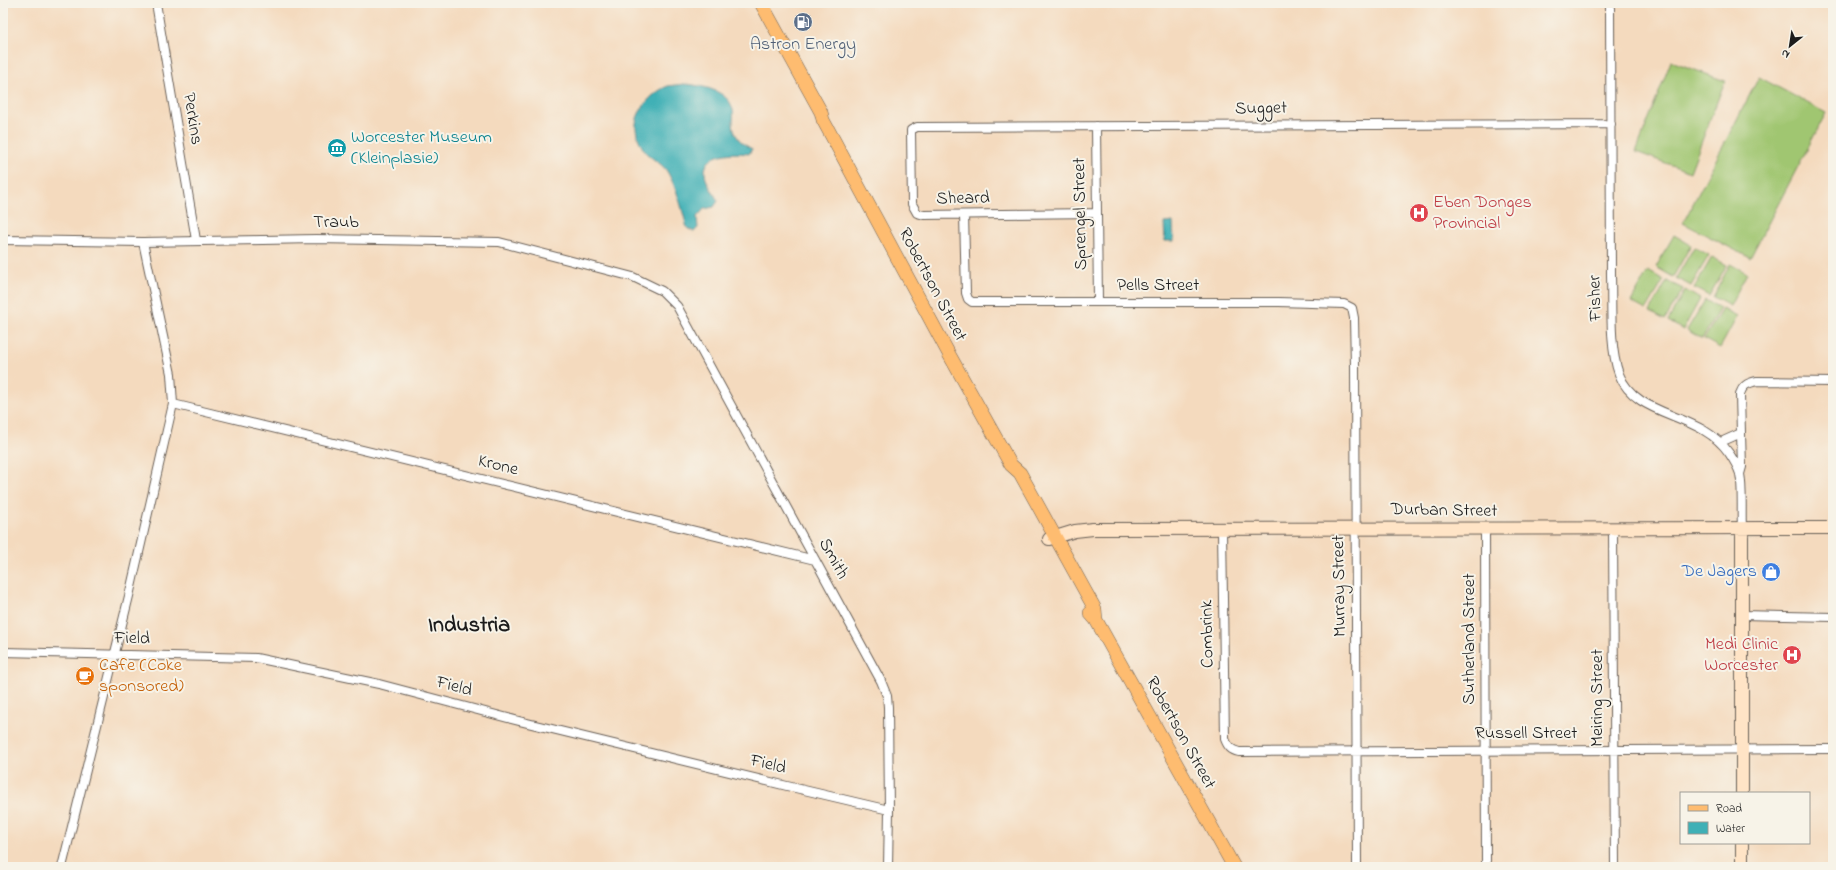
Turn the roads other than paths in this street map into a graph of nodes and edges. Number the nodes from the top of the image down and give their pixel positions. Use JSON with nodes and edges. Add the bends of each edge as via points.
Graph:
{"nodes":[{"id":1,"x":156,"y":3,"type":"edge"},
{"id":2,"x":753,"y":3,"type":"edge"},
{"id":3,"x":761,"y":3,"type":"edge"},
{"id":4,"x":1610,"y":3,"type":"edge"},
{"id":5,"x":823,"y":120,"type":"junction"},
{"id":6,"x":1611,"y":124,"type":"junction"},
{"id":7,"x":1096,"y":126,"type":"junction"},
{"id":8,"x":912,"y":128,"type":"joint"},
{"id":9,"x":1097,"y":213,"type":"junction"},
{"id":10,"x":964,"y":215,"type":"junction"},
{"id":11,"x":3,"y":240,"type":"edge"},
{"id":12,"x":196,"y":240,"type":"junction"},
{"id":13,"x":143,"y":242,"type":"junction"},
{"id":14,"x":662,"y":291,"type":"joint"},
{"id":15,"x":1098,"y":301,"type":"junction"},
{"id":16,"x":1348,"y":306,"type":"joint"},
{"id":17,"x":1833,"y":382,"type":"edge"},
{"id":18,"x":173,"y":404,"type":"junction"},
{"id":19,"x":1741,"y":433,"type":"junction"},
{"id":20,"x":1721,"y":442,"type":"junction"},
{"id":21,"x":1740,"y":475,"type":"junction"},
{"id":22,"x":1355,"y":528,"type":"junction"},
{"id":23,"x":1833,"y":528,"type":"edge"},
{"id":24,"x":1222,"y":529,"type":"junction"},
{"id":25,"x":1613,"y":529,"type":"junction"},
{"id":26,"x":1742,"y":529,"type":"junction"},
{"id":27,"x":1485,"y":530,"type":"junction"},
{"id":28,"x":1052,"y":538,"type":"junction"},
{"id":29,"x":815,"y":560,"type":"junction"},
{"id":30,"x":1740,"y":615,"type":"junction"},
{"id":31,"x":1833,"y":617,"type":"edge"},
{"id":32,"x":3,"y":652,"type":"edge"},
{"id":33,"x":114,"y":654,"type":"junction"},
{"id":34,"x":1225,"y":739,"type":"joint"},
{"id":35,"x":1487,"y":749,"type":"junction"},
{"id":36,"x":1742,"y":749,"type":"junction"},
{"id":37,"x":1833,"y":749,"type":"edge"},
{"id":38,"x":1615,"y":750,"type":"junction"},
{"id":39,"x":1358,"y":751,"type":"junction"},
{"id":40,"x":1742,"y":792,"type":"edge"},
{"id":41,"x":890,"y":810,"type":"junction"},
{"id":42,"x":1742,"y":844,"type":"edge"},
{"id":43,"x":1233,"y":866,"type":"edge"},
{"id":44,"x":62,"y":867,"type":"edge"},
{"id":45,"x":888,"y":867,"type":"edge"},
{"id":46,"x":1357,"y":867,"type":"edge"},
{"id":47,"x":1486,"y":867,"type":"edge"},
{"id":48,"x":1615,"y":867,"type":"edge"},
{"id":49,"x":1742,"y":867,"type":"edge"}],
"edges":[{"from":1,"to":12,"type":"street","name":"Perkins"},
{"from":2,"to":5,"type":"main road","name":"Robertson Street","via":[[815,114]]},
{"from":3,"to":5,"type":"main road","name":"Robertson Street"},
{"from":4,"to":6,"type":"street","name":"Fisher"},
{"from":5,"to":28,"type":"main road","name":"Robertson Street","via":[[946,349],[1011,465],[1020,473]]},
{"from":6,"to":7,"type":"street","name":"Sugget"},
{"from":6,"to":20,"type":"street","name":"Fisher","via":[[1612,314],[1614,350],[1619,375],[1636,398],[1699,427]]},
{"from":7,"to":8,"type":"street","name":"Sugget"},
{"from":7,"to":9,"type":"street","name":"Sprengel Street"},
{"from":8,"to":10,"type":"street","name":"Sheard","via":[[914,210],[924,215]]},
{"from":9,"to":10,"type":"street","name":"Sheard"},
{"from":9,"to":15,"type":"street","name":"Sprengel Street"},
{"from":10,"to":15,"type":"street","name":"Pells Street","via":[[968,299],[974,302]]},
{"from":11,"to":13,"type":"street","name":"Traub"},
{"from":12,"to":13,"type":"street","name":"Traub"},
{"from":12,"to":14,"type":"street","name":"Traub","via":[[499,242],[633,277]]},
{"from":13,"to":18,"type":"street","via":[[171,374]]},
{"from":14,"to":29,"type":"street","name":"Smith","via":[[677,306]]},
{"from":15,"to":16,"type":"street","name":"Pells Street","via":[[1279,302]]},
{"from":16,"to":22,"type":"street","name":"Murray Street","via":[[1354,318]]},
{"from":17,"to":19,"type":"street","via":[[1747,383],[1740,395]]},
{"from":18,"to":29,"type":"street","name":"Krone"},
{"from":18,"to":33,"type":"street"},
{"from":19,"to":20,"type":"street"},
{"from":19,"to":21,"type":"street"},
{"from":20,"to":21,"type":"street","name":"Fisher"},
{"from":21,"to":26,"type":"street","name":"Fisher"},
{"from":22,"to":24,"type":"street","name":"Durban Street"},
{"from":22,"to":27,"type":"street","name":"Durban Street"},
{"from":22,"to":39,"type":"street","name":"Murray Street"},
{"from":23,"to":26,"type":"street","name":"Durban Street"},
{"from":24,"to":28,"type":"street","name":"Durban Street","via":[[1093,529]]},
{"from":24,"to":34,"type":"street","name":"Combrink"},
{"from":25,"to":26,"type":"street","name":"Durban Street"},
{"from":25,"to":27,"type":"street","name":"Durban Street"},
{"from":25,"to":38,"type":"street","name":"Meiring Street"},
{"from":26,"to":30,"type":"street"},
{"from":27,"to":35,"type":"street","name":"Sutherland Street"},
{"from":28,"to":43,"type":"main road","name":"Robertson Street","via":[[1095,609],[1096,620]]},
{"from":29,"to":41,"type":"street","name":"Smith","via":[[887,696]]},
{"from":30,"to":31,"type":"street"},
{"from":30,"to":36,"type":"street"},
{"from":32,"to":33,"type":"street","name":"Field"},
{"from":33,"to":41,"type":"street","name":"Field","via":[[238,657],[278,662],[379,684],[519,721]]},
{"from":33,"to":44,"type":"street"},
{"from":34,"to":39,"type":"street","name":"Russell Street","via":[[1230,749],[1240,752]]},
{"from":35,"to":38,"type":"street","name":"Russell Street"},
{"from":35,"to":39,"type":"street","name":"Russell Street"},
{"from":35,"to":47,"type":"street","name":"Sutherland Street"},
{"from":36,"to":37,"type":"street","name":"Russell Street"},
{"from":36,"to":38,"type":"street","name":"Russell Street"},
{"from":36,"to":40,"type":"street"},
{"from":38,"to":48,"type":"street","name":"Meiring Street"},
{"from":39,"to":46,"type":"street","name":"Murray Street"},
{"from":41,"to":45,"type":"street","name":"Smith"},
{"from":42,"to":49,"type":"street"}]}
